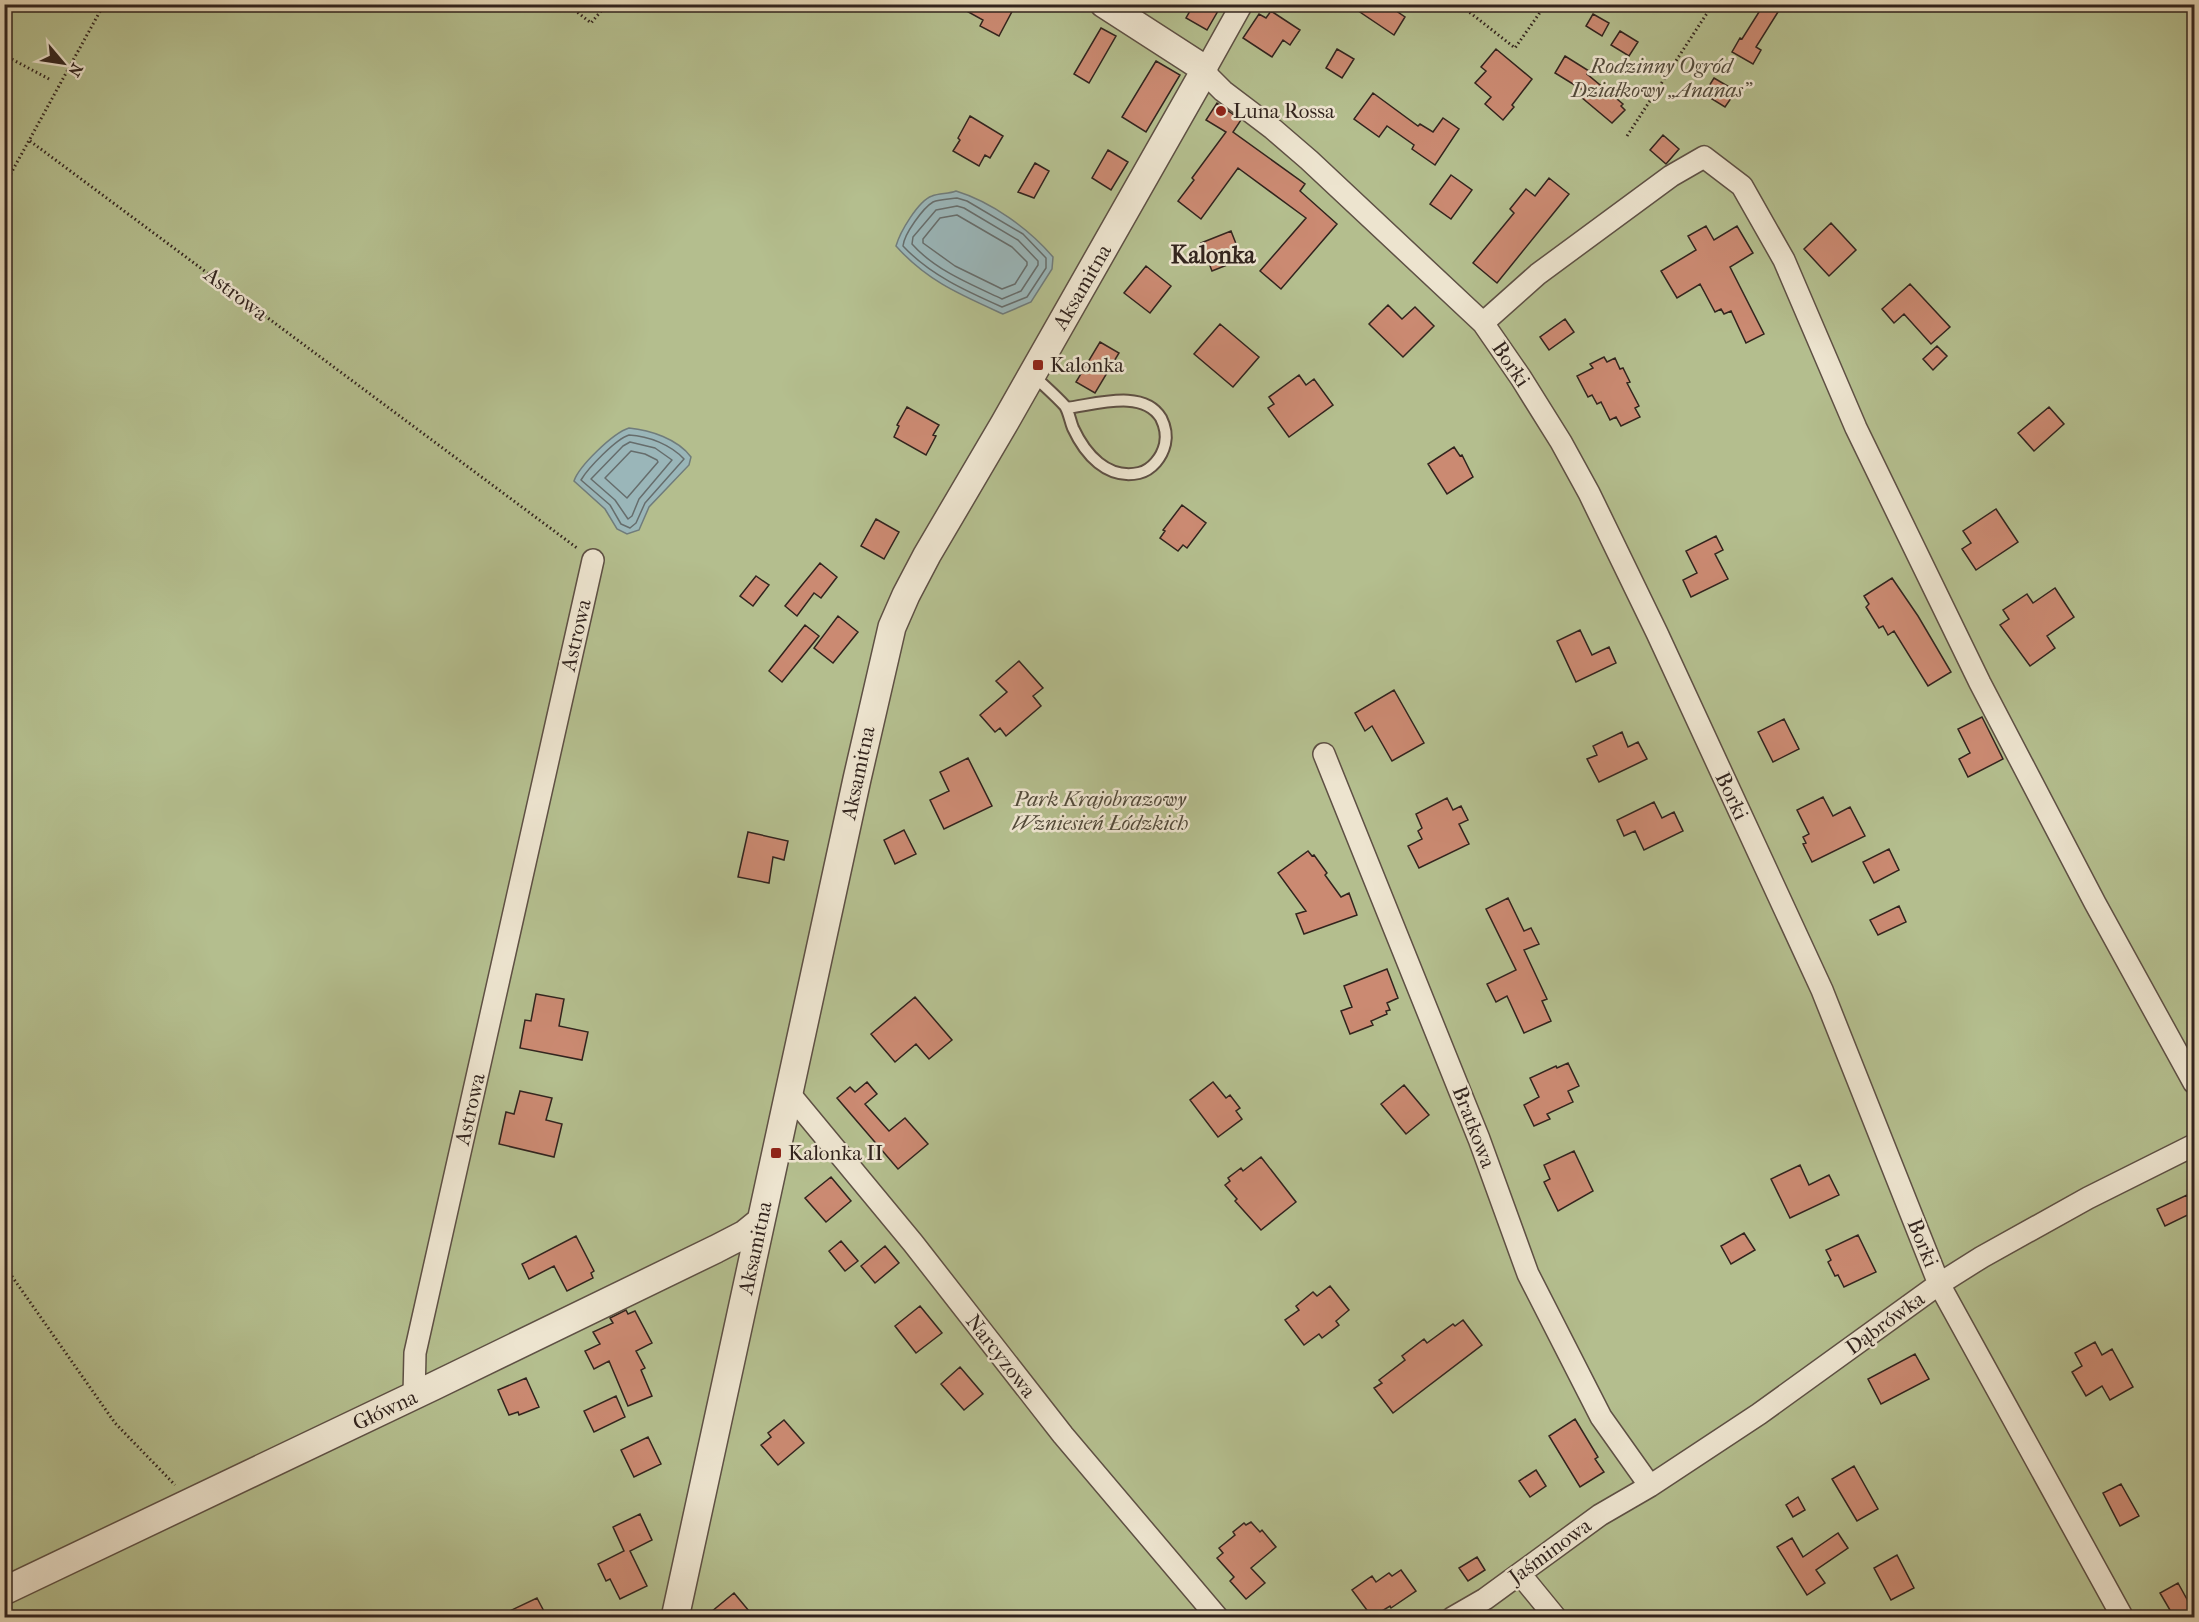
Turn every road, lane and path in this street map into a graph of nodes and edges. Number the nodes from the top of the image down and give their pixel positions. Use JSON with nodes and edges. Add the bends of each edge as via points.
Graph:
{"nodes":[{"id":1,"x":104,"y":4,"type":"edge"},
{"id":2,"x":567,"y":4,"type":"edge"},
{"id":3,"x":607,"y":4,"type":"edge"},
{"id":4,"x":1104,"y":4,"type":"edge"},
{"id":5,"x":1242,"y":4,"type":"edge"},
{"id":6,"x":1459,"y":4,"type":"edge"},
{"id":7,"x":1546,"y":4,"type":"edge"},
{"id":8,"x":1713,"y":4,"type":"edge"},
{"id":9,"x":4,"y":55,"type":"edge"},
{"id":10,"x":1204,"y":72,"type":"junction"},
{"id":11,"x":49,"y":79,"type":"dead end"},
{"id":12,"x":1627,"y":135,"type":"dead end"},
{"id":13,"x":30,"y":141,"type":"junction"},
{"id":14,"x":4,"y":186,"type":"edge"},
{"id":15,"x":1483,"y":323,"type":"junction"},
{"id":16,"x":1032,"y":374,"type":"junction"},
{"id":17,"x":1066,"y":408,"type":"junction"},
{"id":18,"x":593,"y":560,"type":"joint"},
{"id":19,"x":1324,"y":754,"type":"dead end"},
{"id":20,"x":2194,"y":1083,"type":"edge"},
{"id":21,"x":788,"y":1092,"type":"junction"},
{"id":22,"x":2194,"y":1144,"type":"edge"},
{"id":23,"x":761,"y":1221,"type":"junction"},
{"id":24,"x":4,"y":1272,"type":"edge"},
{"id":25,"x":1940,"y":1284,"type":"junction"},
{"id":26,"x":414,"y":1396,"type":"junction"},
{"id":27,"x":1650,"y":1486,"type":"junction"},
{"id":28,"x":193,"y":1500,"type":"junction"},
{"id":29,"x":1520,"y":1574,"type":"junction"},
{"id":30,"x":4,"y":1591,"type":"edge"},
{"id":31,"x":675,"y":1617,"type":"edge"},
{"id":32,"x":1218,"y":1617,"type":"edge"},
{"id":33,"x":1452,"y":1617,"type":"edge"},
{"id":34,"x":1556,"y":1617,"type":"edge"},
{"id":35,"x":2123,"y":1617,"type":"edge"}],
"edges":[{"from":1,"to":13,"type":"path"},
{"from":2,"to":3,"type":"path","via":[[591,23]]},
{"from":4,"to":10,"type":"street"},
{"from":5,"to":10,"type":"street","name":"Aksamitna"},
{"from":6,"to":7,"type":"path","via":[[1515,48]]},
{"from":8,"to":12,"type":"path"},
{"from":9,"to":11,"type":"path"},
{"from":10,"to":15,"type":"street","name":"Borki","via":[[1309,160]]},
{"from":10,"to":16,"type":"street","name":"Aksamitna"},
{"from":13,"to":14,"type":"path"},
{"from":13,"to":18,"type":"path","name":"Astrowa"},
{"from":15,"to":20,"type":"street","via":[[1538,274],[1671,176],[1704,157],[1742,186],[1784,260],[1856,428],[1980,683]]},
{"from":15,"to":25,"type":"street","name":"Borki","via":[[1561,442],[1657,633],[1822,990]]},
{"from":16,"to":17,"type":"lane"},
{"from":16,"to":21,"type":"street","name":"Aksamitna","via":[[916,575],[892,627]]},
{"from":17,"to":17,"type":"lane","via":[[1090,456],[1115,472],[1142,473],[1163,452],[1165,425],[1151,407],[1140,402],[1126,400]]},
{"from":18,"to":26,"type":"street","name":"Astrowa","via":[[415,1353]]},
{"from":19,"to":27,"type":"street","name":"Bratkowa","via":[[1479,1139],[1528,1274],[1601,1417]]},
{"from":21,"to":23,"type":"street","name":"Aksamitna"},
{"from":21,"to":32,"type":"street","name":"Narcyzowa","via":[[913,1243],[1063,1435]]},
{"from":22,"to":25,"type":"street","name":"Dąbrówka","via":[[2088,1198]]},
{"from":23,"to":26,"type":"street","name":"Główna","via":[[744,1234]]},
{"from":23,"to":31,"type":"street","name":"Aksamitna"},
{"from":24,"to":28,"type":"path","via":[[11,1275],[115,1423],[169,1481]]},
{"from":25,"to":27,"type":"street","name":"Dąbrówka","via":[[1759,1414]]},
{"from":25,"to":35,"type":"street","name":"Borki"},
{"from":26,"to":28,"type":"street","name":"Główna"},
{"from":27,"to":29,"type":"street","name":"Jaśminowa","via":[[1600,1515]]},
{"from":28,"to":30,"type":"street","name":"Główna"},
{"from":29,"to":33,"type":"street","name":"Jaśminowa"},
{"from":29,"to":34,"type":"street"}]}
